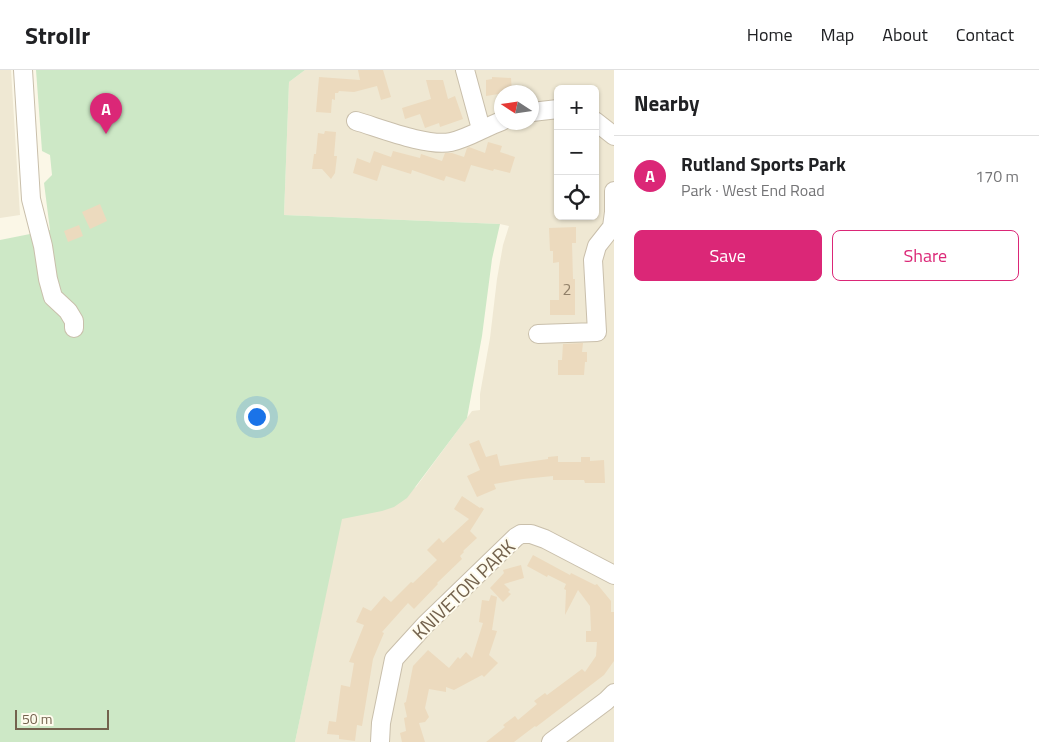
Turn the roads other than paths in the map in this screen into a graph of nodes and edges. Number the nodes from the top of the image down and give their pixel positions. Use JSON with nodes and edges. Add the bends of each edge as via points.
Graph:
{"nodes":[{"id":1,"x":23,"y":70,"type":"edge"},
{"id":2,"x":464,"y":70,"type":"edge"},
{"id":3,"x":554,"y":109,"type":"edge"},
{"id":4,"x":539,"y":111,"type":"edge"},
{"id":5,"x":356,"y":121,"type":"dead end"},
{"id":6,"x":494,"y":124,"type":"edge"},
{"id":7,"x":599,"y":124,"type":"edge"},
{"id":8,"x":482,"y":129,"type":"junction"},
{"id":9,"x":614,"y":136,"type":"edge"},
{"id":10,"x":614,"y":191,"type":"edge"},
{"id":11,"x":614,"y":212,"type":"edge"},
{"id":12,"x":74,"y":328,"type":"dead end"},
{"id":13,"x":538,"y":334,"type":"dead end"},
{"id":14,"x":614,"y":575,"type":"edge"},
{"id":15,"x":614,"y":693,"type":"edge"},
{"id":16,"x":380,"y":742,"type":"edge"},
{"id":17,"x":550,"y":742,"type":"edge"}],
"edges":[{"from":1,"to":12,"type":"street","via":[[37,167],[32,199],[53,297],[68,311]]},
{"from":2,"to":8,"type":"street"},
{"from":3,"to":4,"type":"street"},
{"from":5,"to":8,"type":"street","via":[[373,133],[441,143],[458,140]]},
{"from":6,"to":8,"type":"street"},
{"from":7,"to":9,"type":"street"},
{"from":10,"to":11,"type":"street"},
{"from":11,"to":13,"type":"street","via":[[612,227],[597,246],[593,260],[597,332]]},
{"from":14,"to":16,"type":"street","name":"KNIVETON PARK","via":[[546,539],[531,534],[516,536],[424,625],[394,659]]},
{"from":15,"to":17,"type":"street"}]}
